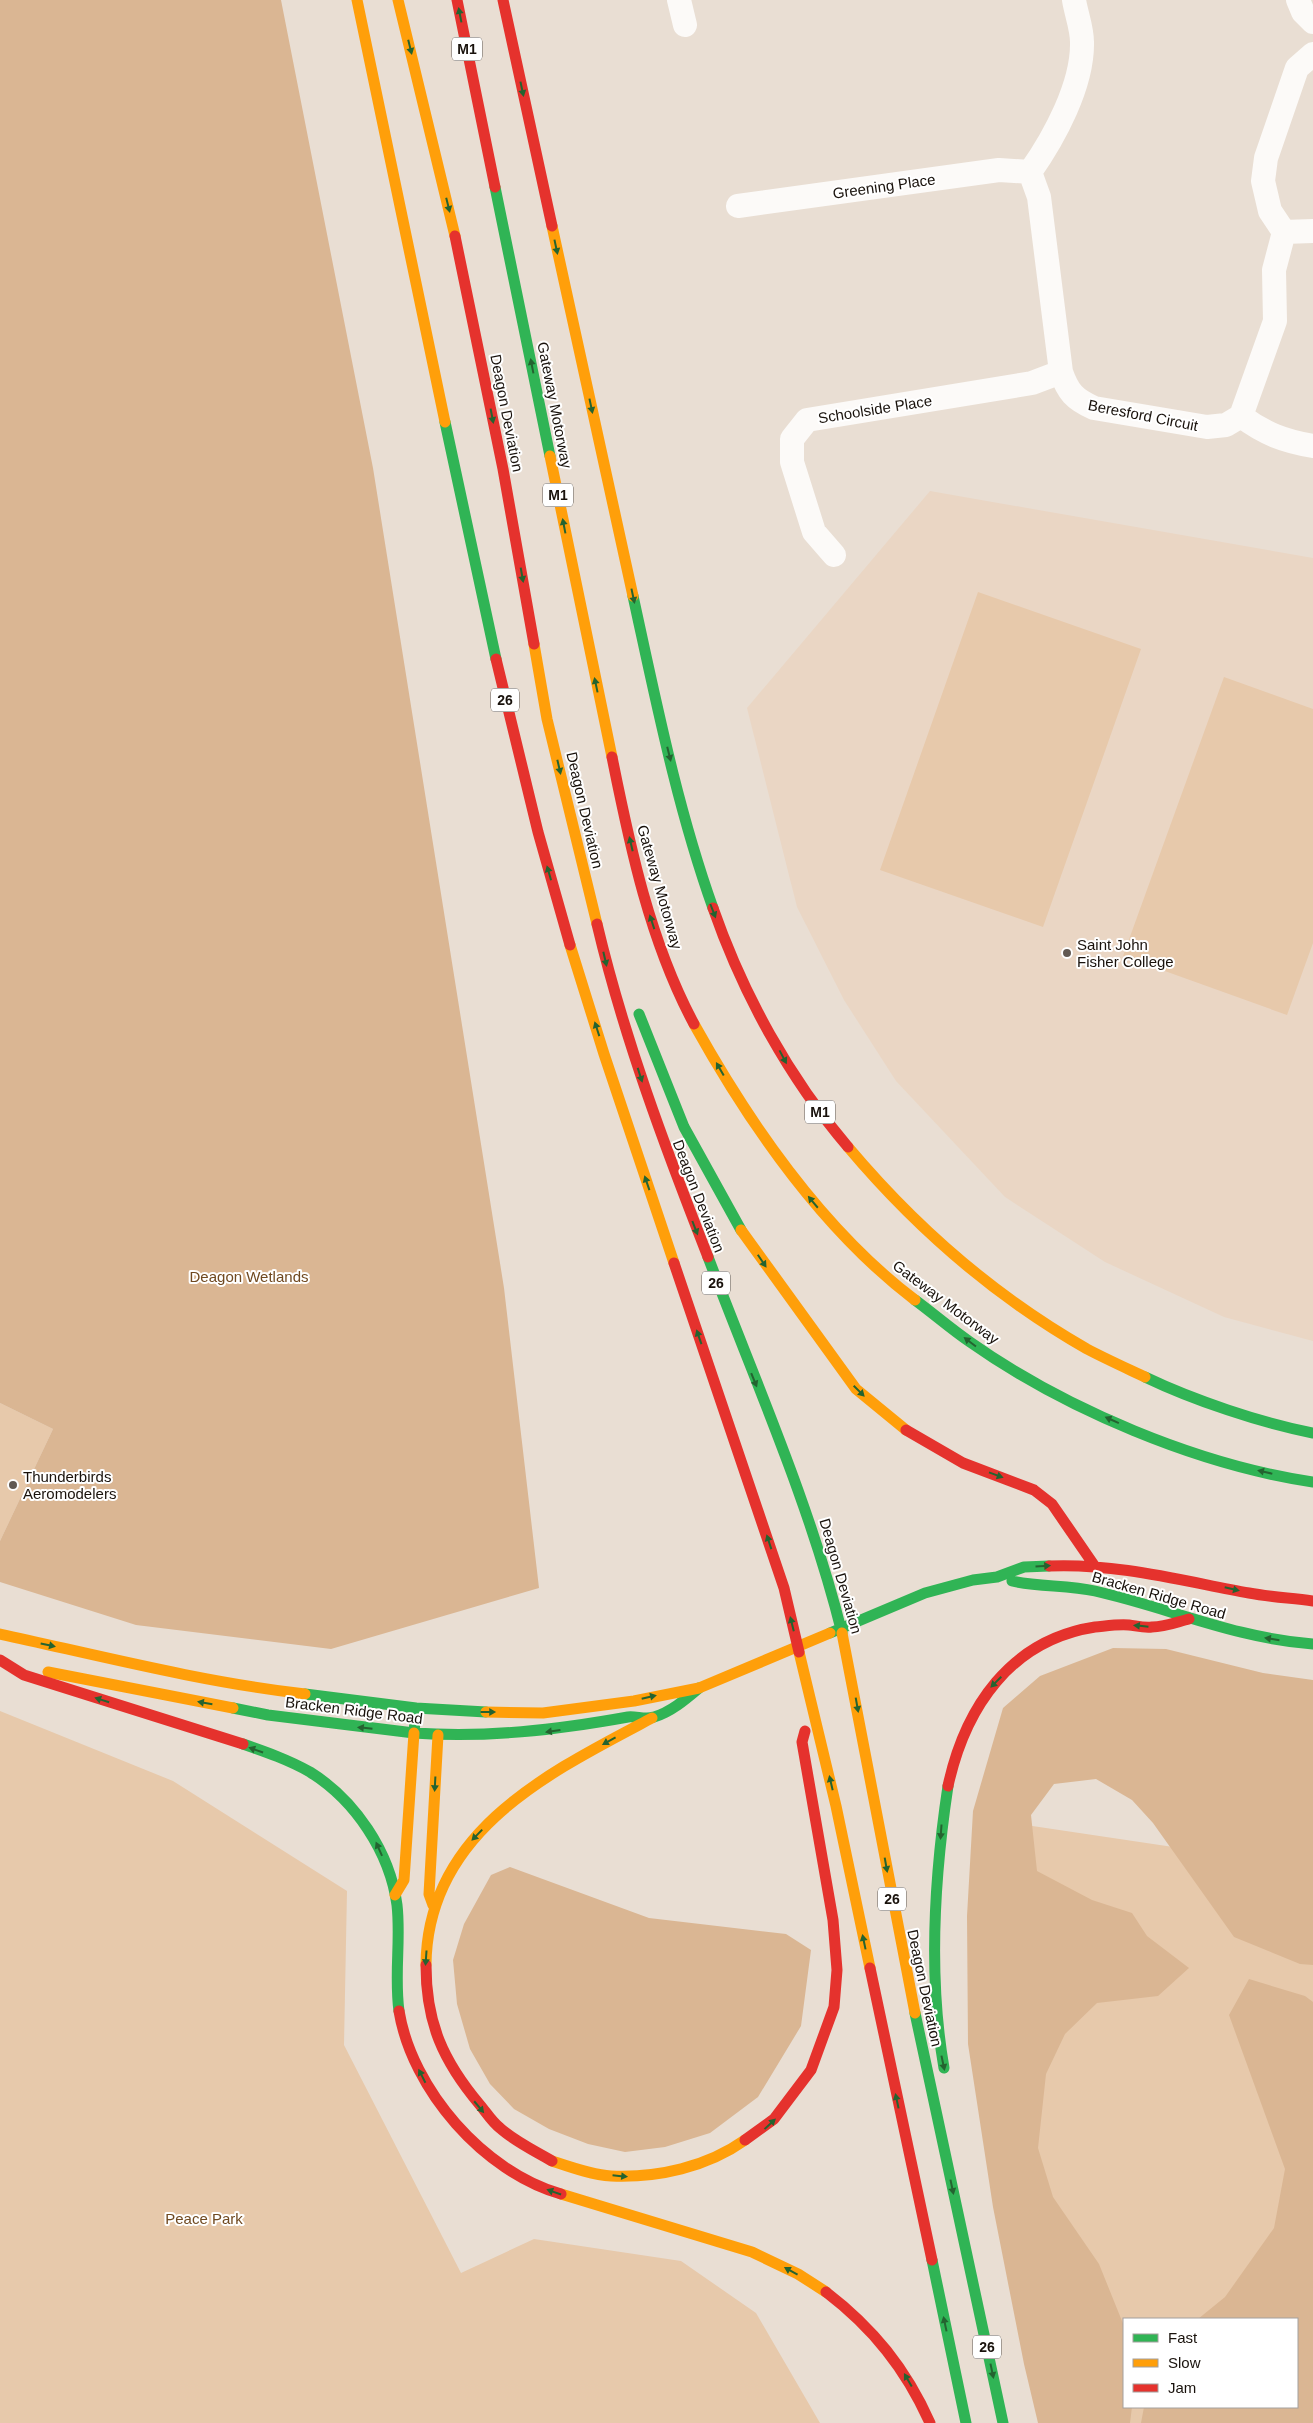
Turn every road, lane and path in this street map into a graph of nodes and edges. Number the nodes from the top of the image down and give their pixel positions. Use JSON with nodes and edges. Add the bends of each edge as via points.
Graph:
{"nodes":[{"id":1,"x":357,"y":0,"type":"edge"},
{"id":2,"x":398,"y":0,"type":"edge"},
{"id":3,"x":457,"y":0,"type":"edge"},
{"id":4,"x":503,"y":0,"type":"edge"},
{"id":5,"x":679,"y":0,"type":"edge"},
{"id":6,"x":1074,"y":0,"type":"edge"},
{"id":7,"x":1298,"y":0,"type":"edge"},
{"id":8,"x":1313,"y":22,"type":"edge"},
{"id":9,"x":685,"y":24,"type":"dead end"},
{"id":10,"x":1313,"y":54,"type":"edge"},
{"id":11,"x":1030,"y":172,"type":"junction"},
{"id":12,"x":738,"y":206,"type":"dead end"},
{"id":13,"x":1313,"y":231,"type":"edge"},
{"id":14,"x":1284,"y":232,"type":"junction"},
{"id":15,"x":1061,"y":372,"type":"junction"},
{"id":16,"x":1241,"y":416,"type":"junction"},
{"id":17,"x":1313,"y":446,"type":"edge"},
{"id":18,"x":834,"y":555,"type":"dead end"},
{"id":19,"x":610,"y":979,"type":"junction"},
{"id":20,"x":1313,"y":1433,"type":"edge"},
{"id":21,"x":1313,"y":1482,"type":"edge"},
{"id":22,"x":1096,"y":1568,"type":"junction"},
{"id":23,"x":996,"y":1577,"type":"junction"},
{"id":24,"x":1313,"y":1602,"type":"edge"},
{"id":25,"x":1189,"y":1619,"type":"junction"},
{"id":26,"x":0,"y":1634,"type":"edge"},
{"id":27,"x":1313,"y":1644,"type":"edge"},
{"id":28,"x":0,"y":1660,"type":"edge"},
{"id":29,"x":699,"y":1688,"type":"junction"},
{"id":30,"x":812,"y":1706,"type":"junction"},
{"id":31,"x":416,"y":1708,"type":"junction"},
{"id":32,"x":440,"y":1710,"type":"junction"},
{"id":33,"x":652,"y":1718,"type":"junction"},
{"id":34,"x":414,"y":1733,"type":"junction"},
{"id":35,"x":438,"y":1735,"type":"junction"},
{"id":36,"x":395,"y":1895,"type":"junction"},
{"id":37,"x":434,"y":1910,"type":"junction"},
{"id":38,"x":946,"y":2077,"type":"dead end"},
{"id":39,"x":948,"y":2104,"type":"dead end"},
{"id":40,"x":942,"y":2139,"type":"junction"},
{"id":41,"x":930,"y":2423,"type":"edge"},
{"id":42,"x":966,"y":2423,"type":"edge"},
{"id":43,"x":1003,"y":2423,"type":"edge"}],
"edges":[{"from":30,"to":1,"type":"main road","number":"26","one_way":true,"via":[[784,1588],[619,1100],[538,832],[508,712],[424,329]]},
{"from":2,"to":19,"type":"main road","name":"Deagon Deviation","number":"26","one_way":true,"via":[[462,264],[548,719]]},
{"from":21,"to":3,"type":"main road","name":"Gateway Motorway","number":"M1","one_way":true,"via":[[1211,1458],[1141,1434],[1065,1400],[977,1347],[904,1293],[845,1239],[782,1164],[731,1089],[682,1002],[642,891],[618,788]]},
{"from":4,"to":20,"type":"main road","number":"M1","one_way":true,"via":[[662,728],[687,825],[711,907],[745,987],[788,1068],[836,1134],[878,1184],[933,1239],[987,1284],[1060,1334],[1130,1371],[1204,1403]]},
{"from":5,"to":9,"type":"street"},
{"from":6,"to":11,"type":"street","via":[[1082,41],[1077,79],[1049,146]]},
{"from":7,"to":8,"type":"street","via":[[1303,12]]},
{"from":10,"to":14,"type":"street","via":[[1297,68],[1266,158],[1263,180],[1270,211]]},
{"from":11,"to":12,"type":"street","name":"Greening Place","via":[[999,170]]},
{"from":11,"to":15,"type":"street","name":"Beresford Circuit","via":[[1039,197]]},
{"from":13,"to":14,"type":"street"},
{"from":14,"to":16,"type":"street","via":[[1274,270],[1275,321]]},
{"from":15,"to":16,"type":"street","name":"Beresford Circuit","via":[[1067,390],[1078,401],[1094,408],[1207,427],[1226,425]]},
{"from":15,"to":18,"type":"street","name":"Schoolside Place","via":[[1032,383],[807,420],[792,439],[792,462],[814,532]]},
{"from":16,"to":17,"type":"street","via":[[1264,433]]},
{"from":19,"to":22,"type":"main road","one_way":true,"via":[[637,1008],[684,1127],[735,1221],[856,1389],[891,1420],[922,1441],[963,1463],[1034,1490],[1052,1504]]},
{"from":19,"to":40,"type":"main road","name":"Deagon Deviation","number":"26","one_way":true,"via":[[655,1121],[805,1509],[830,1584],[848,1657],[904,1962]]},
{"from":23,"to":22,"type":"main road","name":"Bracken Ridge Road","one_way":true,"via":[[1024,1567],[1063,1565]]},
{"from":22,"to":24,"type":"main road","name":"Bracken Ridge Road","one_way":true,"via":[[1184,1579]]},
{"from":23,"to":25,"type":"main road","name":"Bracken Ridge Road","via":[[1024,1584],[1093,1591]]},
{"from":23,"to":29,"type":"main road","name":"Bracken Ridge Road","via":[[946,1586]]},
{"from":27,"to":25,"type":"main road","name":"Bracken Ridge Road","one_way":true,"via":[[1273,1640]]},
{"from":25,"to":38,"type":"main road","one_way":true,"via":[[1154,1628],[1128,1625],[1087,1628],[1041,1645],[1011,1667],[988,1690],[970,1718],[957,1747],[947,1783],[941,1824],[933,1963],[935,2006]]},
{"from":26,"to":31,"type":"main road","name":"Bracken Ridge Road","one_way":true,"via":[[261,1689]]},
{"from":34,"to":28,"type":"main road","name":"Bracken Ridge Road","one_way":true,"via":[[268,1715],[64,1676]]},
{"from":36,"to":28,"type":"main road","one_way":true,"via":[[384,1860],[364,1823],[312,1774],[227,1740],[24,1674]]},
{"from":32,"to":29,"type":"main road","name":"Bracken Ridge Road","one_way":true,"via":[[543,1712],[634,1701]]},
{"from":29,"to":33,"type":"main road","name":"Bracken Ridge Road","via":[[678,1705]]},
{"from":37,"to":30,"type":"main road","one_way":true,"via":[[425,1960],[427,1998],[433,2027],[466,2092],[510,2138],[567,2166],[629,2177],[690,2169],[735,2149],[768,2127],[806,2082],[820,2055],[835,2003],[835,1937],[827,1874],[802,1742]]},
{"from":42,"to":30,"type":"main road","number":"26","one_way":true},
{"from":31,"to":32,"type":"main road","name":"Bracken Ridge Road"},
{"from":31,"to":34,"type":"main road"},
{"from":32,"to":35,"type":"main road"},
{"from":33,"to":35,"type":"main road","name":"Bracken Ridge Road","one_way":true,"via":[[636,1716],[561,1730],[505,1735]]},
{"from":33,"to":37,"type":"main road","one_way":true,"via":[[551,1776],[498,1814],[472,1839],[456,1862]]},
{"from":34,"to":35,"type":"main road","name":"Bracken Ridge Road"},
{"from":34,"to":36,"type":"main road","via":[[404,1880]]},
{"from":35,"to":37,"type":"main road","one_way":true,"via":[[429,1894]]},
{"from":41,"to":36,"type":"main road","one_way":true,"via":[[905,2375],[884,2344],[860,2318],[803,2278],[774,2261],[741,2248],[524,2180],[492,2159],[460,2131],[431,2093],[415,2062],[404,2026],[396,1990],[398,1921]]},
{"from":39,"to":40,"type":"main road"},
{"from":40,"to":43,"type":"main road","name":"Deagon Deviation","number":"26","one_way":true}]}
